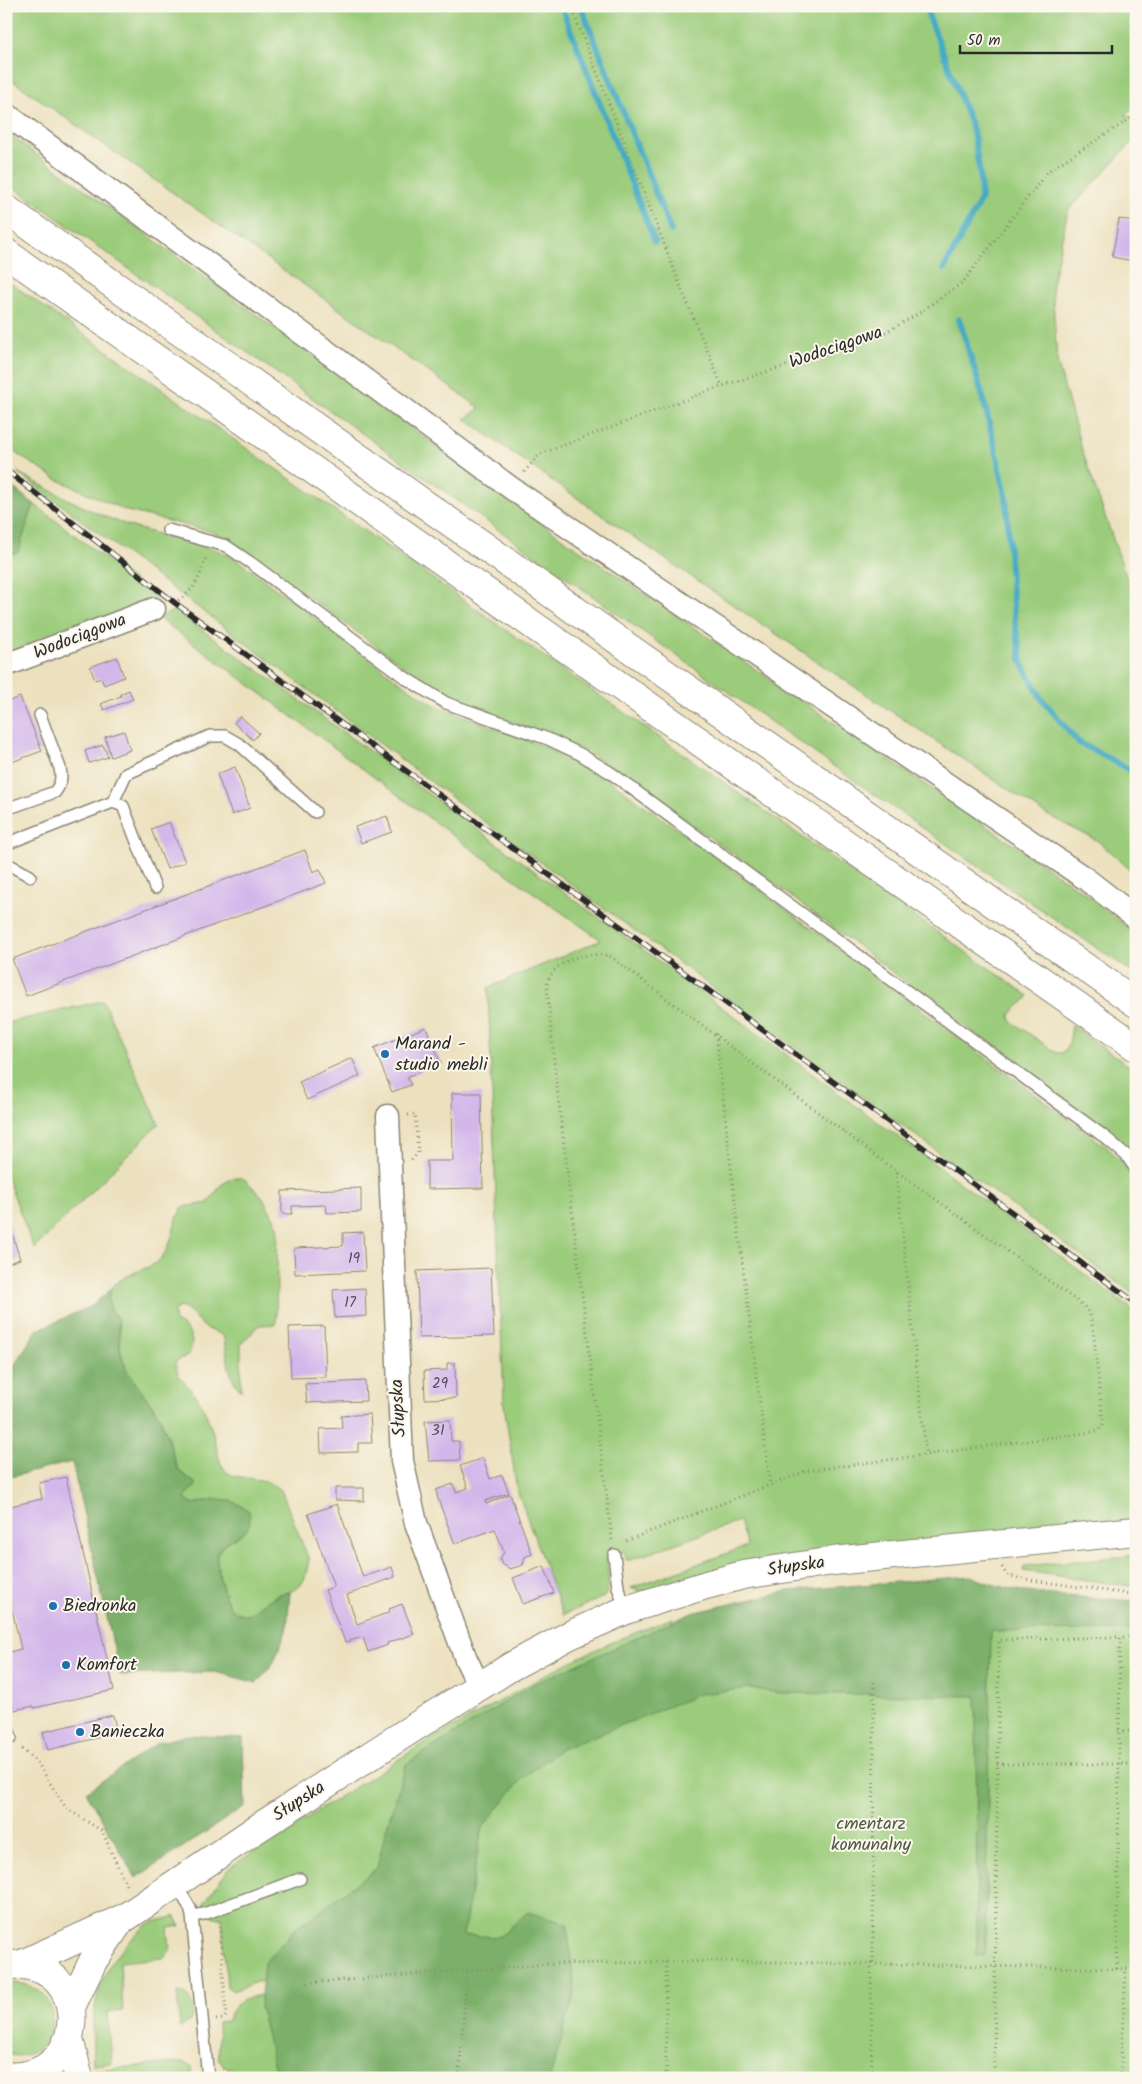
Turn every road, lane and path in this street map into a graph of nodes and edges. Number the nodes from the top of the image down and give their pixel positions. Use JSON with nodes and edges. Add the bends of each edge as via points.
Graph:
{"nodes":[{"id":1,"x":571,"y":6,"type":"edge"},
{"id":2,"x":6,"y":114,"type":"edge"},
{"id":3,"x":1136,"y":115,"type":"edge"},
{"id":4,"x":6,"y":209,"type":"edge"},
{"id":5,"x":6,"y":253,"type":"edge"},
{"id":6,"x":722,"y":386,"type":"junction"},
{"id":7,"x":511,"y":488,"type":"junction"},
{"id":8,"x":168,"y":530,"type":"dead end"},
{"id":9,"x":212,"y":541,"type":"junction"},
{"id":10,"x":154,"y":610,"type":"joint"},
{"id":11,"x":6,"y":666,"type":"edge"},
{"id":12,"x":40,"y":715,"type":"dead end"},
{"id":13,"x":114,"y":802,"type":"junction"},
{"id":14,"x":6,"y":809,"type":"edge"},
{"id":15,"x":315,"y":812,"type":"dead end"},
{"id":16,"x":6,"y":844,"type":"edge"},
{"id":17,"x":6,"y":863,"type":"edge"},
{"id":18,"x":30,"y":876,"type":"dead end"},
{"id":19,"x":155,"y":888,"type":"dead end"},
{"id":20,"x":1136,"y":918,"type":"edge"},
{"id":21,"x":1136,"y":1003,"type":"edge"},
{"id":22,"x":716,"y":1034,"type":"junction"},
{"id":23,"x":1136,"y":1047,"type":"edge"},
{"id":24,"x":388,"y":1116,"type":"dead end"},
{"id":25,"x":1136,"y":1169,"type":"edge"},
{"id":26,"x":896,"y":1171,"type":"junction"},
{"id":27,"x":926,"y":1454,"type":"junction"},
{"id":28,"x":770,"y":1484,"type":"junction"},
{"id":29,"x":1136,"y":1531,"type":"edge"},
{"id":30,"x":613,"y":1551,"type":"junction"},
{"id":31,"x":1001,"y":1562,"type":"dead end"},
{"id":32,"x":1136,"y":1595,"type":"edge"},
{"id":33,"x":626,"y":1610,"type":"junction"},
{"id":34,"x":1136,"y":1636,"type":"edge"},
{"id":35,"x":1120,"y":1637,"type":"junction"},
{"id":36,"x":874,"y":1678,"type":"dead end"},
{"id":37,"x":479,"y":1686,"type":"junction"},
{"id":38,"x":6,"y":1722,"type":"edge"},
{"id":39,"x":1118,"y":1731,"type":"junction"},
{"id":40,"x":1136,"y":1731,"type":"edge"},
{"id":41,"x":8,"y":1739,"type":"edge"},
{"id":42,"x":997,"y":1764,"type":"junction"},
{"id":43,"x":1118,"y":1764,"type":"junction"},
{"id":44,"x":1136,"y":1764,"type":"edge"},
{"id":45,"x":300,"y":1879,"type":"dead end"},
{"id":46,"x":175,"y":1883,"type":"junction"},
{"id":47,"x":130,"y":1895,"type":"dead end"},
{"id":48,"x":204,"y":1914,"type":"junction"},
{"id":49,"x":192,"y":1916,"type":"junction"},
{"id":50,"x":120,"y":1921,"type":"junction"},
{"id":51,"x":666,"y":1962,"type":"junction"},
{"id":52,"x":872,"y":1963,"type":"junction"},
{"id":53,"x":13,"y":1965,"type":"edge"},
{"id":54,"x":995,"y":1966,"type":"junction"},
{"id":55,"x":1117,"y":1969,"type":"junction"},
{"id":56,"x":1126,"y":1969,"type":"junction"},
{"id":57,"x":1136,"y":1969,"type":"edge"},
{"id":58,"x":467,"y":1970,"type":"junction"},
{"id":59,"x":308,"y":1983,"type":"dead end"},
{"id":60,"x":71,"y":2007,"type":"junction"},
{"id":61,"x":213,"y":2024,"type":"dead end"},
{"id":62,"x":69,"y":2039,"type":"junction"},
{"id":63,"x":217,"y":2064,"type":"dead end"},
{"id":64,"x":6,"y":2076,"type":"edge"},
{"id":65,"x":17,"y":2078,"type":"edge"},
{"id":66,"x":79,"y":2078,"type":"edge"},
{"id":67,"x":208,"y":2078,"type":"edge"},
{"id":68,"x":228,"y":2078,"type":"edge"},
{"id":69,"x":458,"y":2078,"type":"edge"},
{"id":70,"x":666,"y":2078,"type":"edge"},
{"id":71,"x":872,"y":2078,"type":"edge"},
{"id":72,"x":994,"y":2078,"type":"edge"},
{"id":73,"x":1120,"y":2078,"type":"edge"}],
"edges":[{"from":1,"to":6,"type":"path"},
{"from":2,"to":7,"type":"street"},
{"from":3,"to":6,"type":"path","name":"Wodociągowa","via":[[1048,170],[963,282],[914,317],[875,338]]},
{"from":4,"to":21,"type":"main road"},
{"from":5,"to":23,"type":"main road"},
{"from":6,"to":7,"type":"path","name":"Wodociągowa","via":[[540,454]]},
{"from":7,"to":20,"type":"street","via":[[1086,879]]},
{"from":8,"to":9,"type":"lane"},
{"from":9,"to":10,"type":"path","via":[[192,591],[175,603]]},
{"from":9,"to":25,"type":"lane","via":[[226,546],[251,563],[407,679],[446,703],[548,739],[611,773],[1106,1138],[1127,1156]]},
{"from":10,"to":11,"type":"street","name":"Wodociągowa"},
{"from":12,"to":14,"type":"lane","via":[[60,768],[60,786],[55,792]]},
{"from":13,"to":15,"type":"lane","via":[[126,774],[210,736],[225,736],[239,744]]},
{"from":13,"to":16,"type":"lane"},
{"from":13,"to":19,"type":"lane","via":[[123,806]]},
{"from":17,"to":18,"type":"lane"},
{"from":22,"to":26,"type":"path"},
{"from":22,"to":28,"type":"path"},
{"from":22,"to":30,"type":"path","via":[[610,956],[594,954],[568,961],[556,966],[548,978],[555,1071]]},
{"from":24,"to":37,"type":"street","name":"Słupska","via":[[402,1460],[416,1524]]},
{"from":26,"to":27,"type":"path"},
{"from":26,"to":27,"type":"path","via":[[1084,1306],[1090,1314],[1094,1337],[1103,1424],[1100,1430]]},
{"from":27,"to":28,"type":"path","via":[[806,1471]]},
{"from":28,"to":30,"type":"path"},
{"from":29,"to":33,"type":"main road","name":"Słupska","via":[[784,1568],[743,1575]]},
{"from":30,"to":33,"type":"lane","via":[[618,1587]]},
{"from":31,"to":32,"type":"path","via":[[1007,1575]]},
{"from":33,"to":37,"type":"main road","name":"Słupska","via":[[534,1654]]},
{"from":34,"to":35,"type":"path"},
{"from":35,"to":39,"type":"path"},
{"from":35,"to":42,"type":"path","via":[[999,1640]]},
{"from":36,"to":52,"type":"path"},
{"from":37,"to":46,"type":"main road","name":"Słupska"},
{"from":38,"to":41,"type":"lane"},
{"from":39,"to":40,"type":"path"},
{"from":39,"to":43,"type":"path"},
{"from":41,"to":47,"type":"path","via":[[37,1762],[66,1808],[102,1831]]},
{"from":42,"to":43,"type":"path"},
{"from":42,"to":54,"type":"path"},
{"from":43,"to":44,"type":"path"},
{"from":43,"to":55,"type":"path"},
{"from":45,"to":48,"type":"lane"},
{"from":46,"to":49,"type":"lane"},
{"from":46,"to":50,"type":"main road","name":"Słupska"},
{"from":48,"to":49,"type":"lane"},
{"from":48,"to":61,"type":"path","via":[[207,1919],[219,1921],[221,1939],[226,2016]]},
{"from":49,"to":67,"type":"lane"},
{"from":50,"to":53,"type":"main road","name":"Słupska"},
{"from":50,"to":60,"type":"main road","name":"Słupska","via":[[93,1961]]},
{"from":51,"to":52,"type":"path"},
{"from":51,"to":58,"type":"path","via":[[550,1964]]},
{"from":51,"to":70,"type":"path"},
{"from":52,"to":54,"type":"path"},
{"from":52,"to":71,"type":"path"},
{"from":53,"to":60,"type":"main road","via":[[37,1968],[49,1976],[61,1987]]},
{"from":54,"to":55,"type":"path"},
{"from":54,"to":72,"type":"path"},
{"from":55,"to":56,"type":"path"},
{"from":56,"to":57,"type":"path"},
{"from":56,"to":73,"type":"path"},
{"from":58,"to":59,"type":"path"},
{"from":58,"to":69,"type":"path"},
{"from":60,"to":62,"type":"main road"},
{"from":62,"to":65,"type":"main road","via":[[55,2062],[41,2072]]},
{"from":62,"to":66,"type":"main road"},
{"from":63,"to":68,"type":"path","via":[[229,2072]]},
{"from":64,"to":65,"type":"main road"}]}
